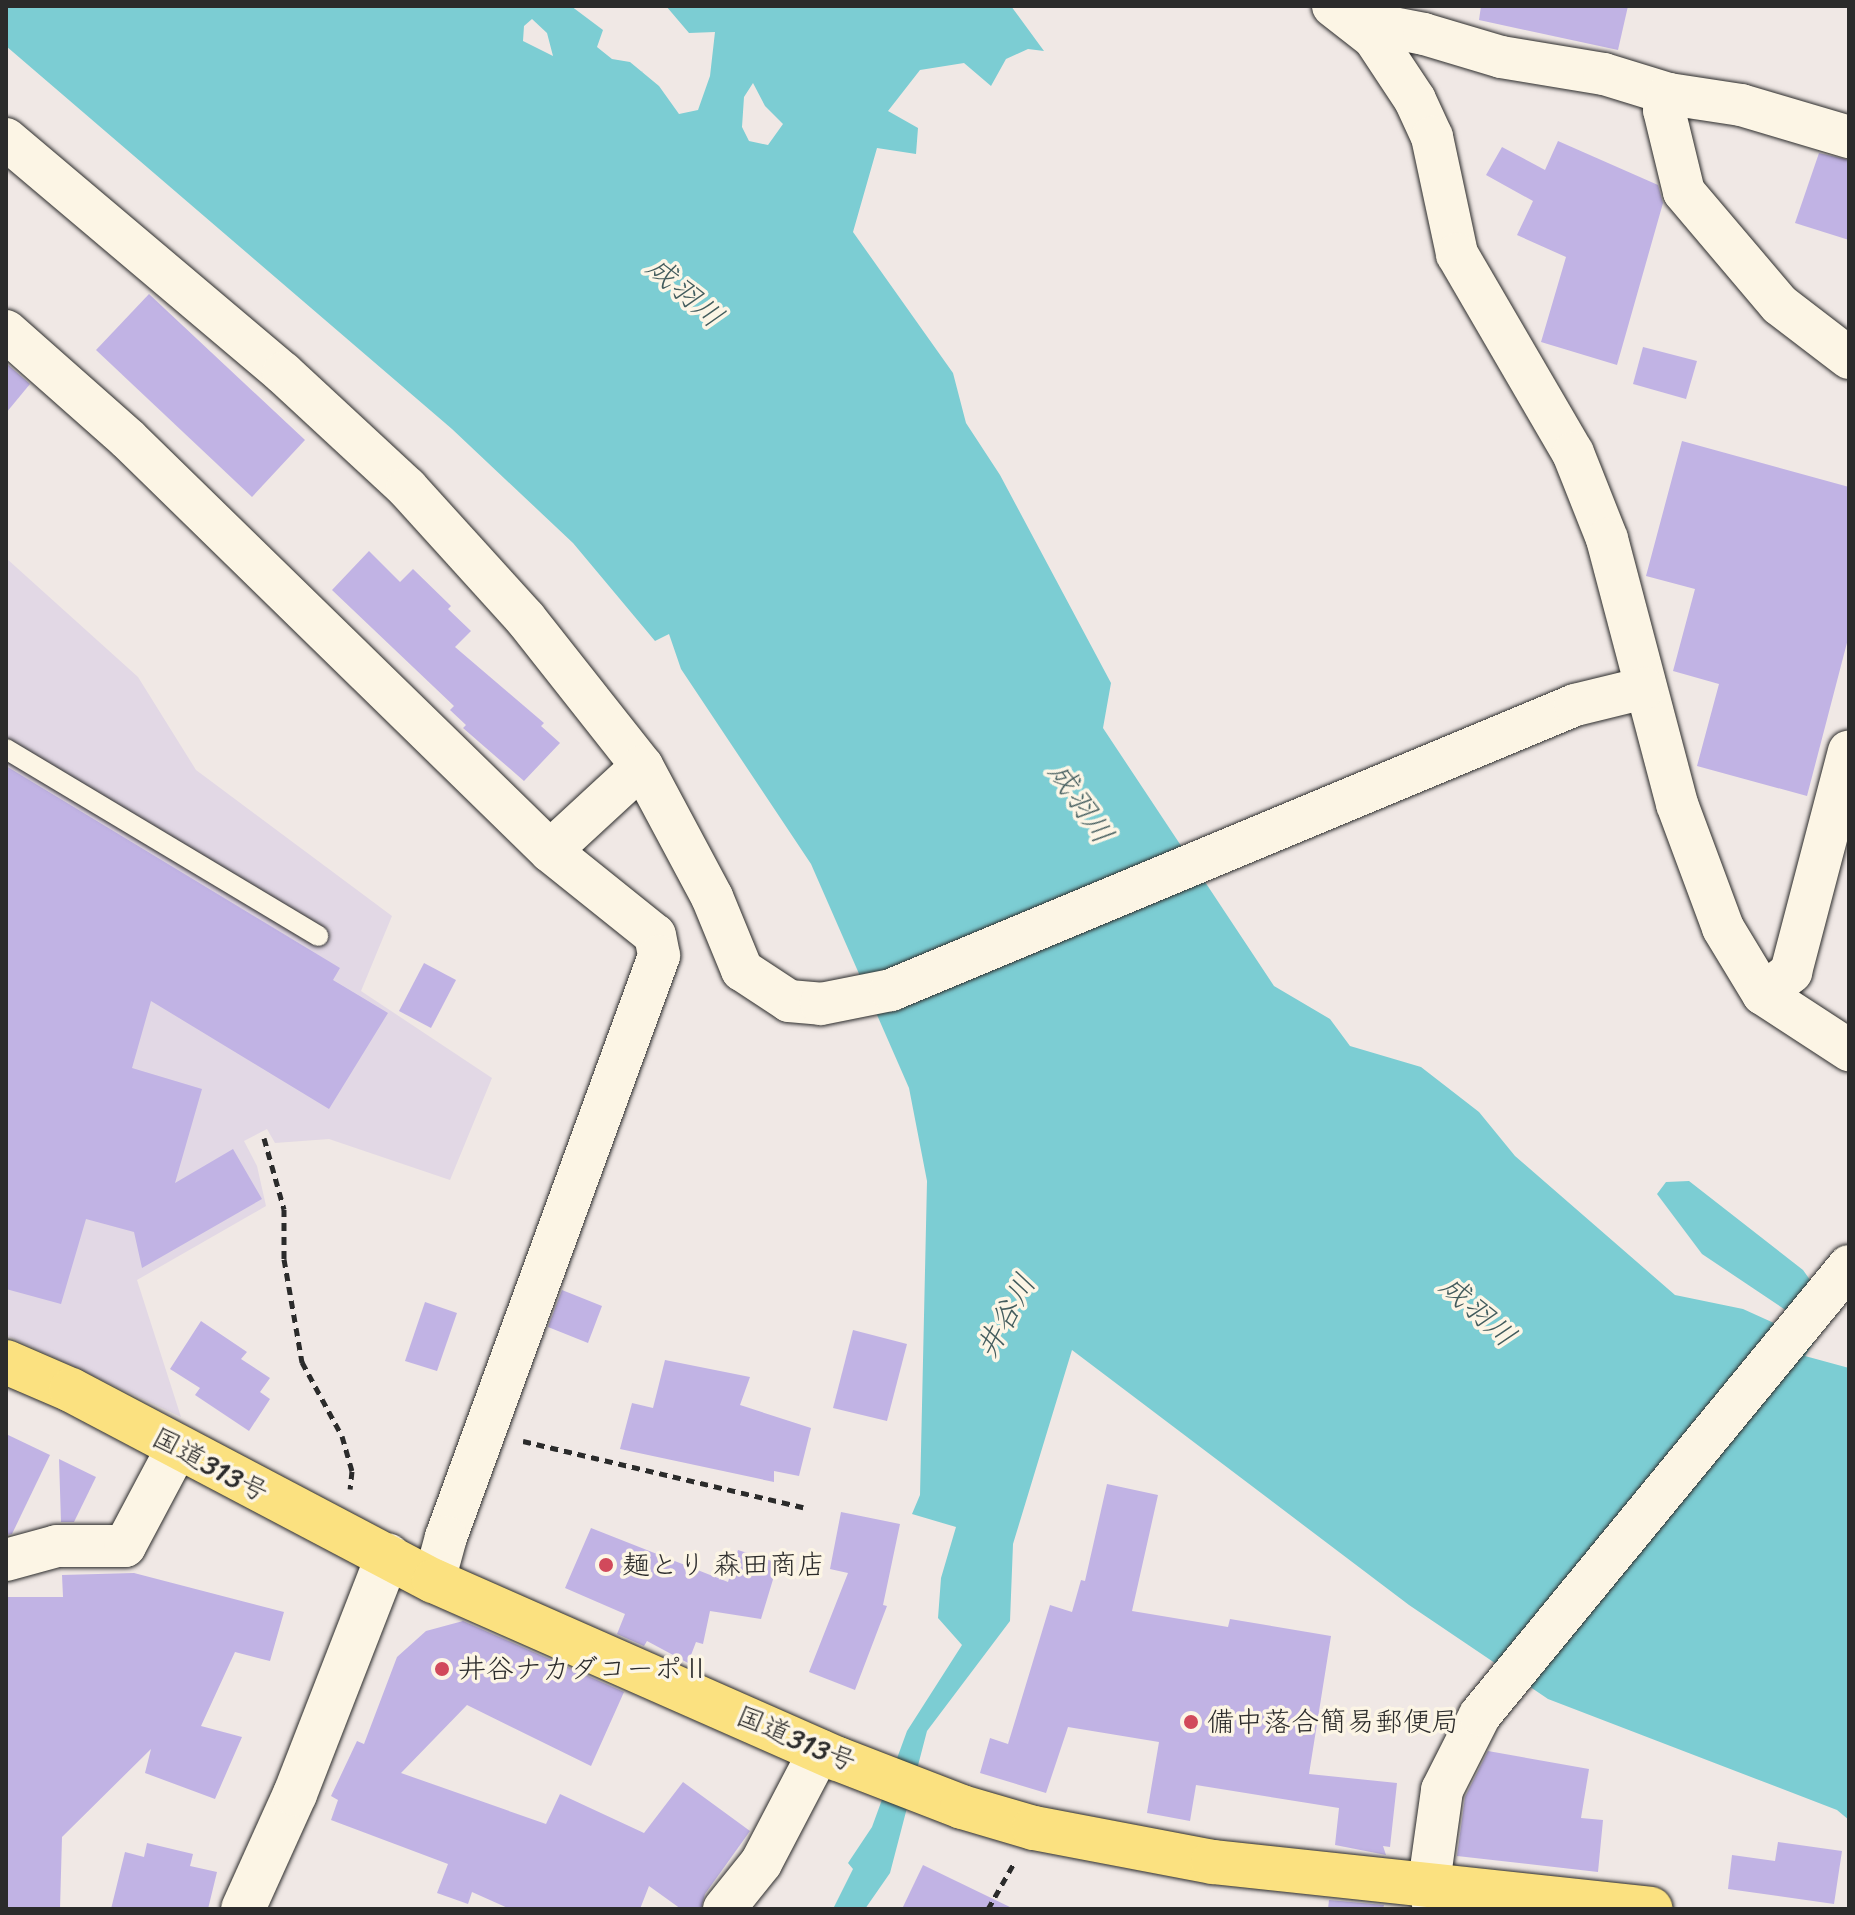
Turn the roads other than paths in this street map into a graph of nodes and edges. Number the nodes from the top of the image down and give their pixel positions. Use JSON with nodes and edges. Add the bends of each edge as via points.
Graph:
{"nodes":[{"id":1,"x":1342,"y":13,"type":"edge"},
{"id":2,"x":1669,"y":94,"type":"junction"},
{"id":3,"x":1849,"y":137,"type":"edge"},
{"id":4,"x":6,"y":139,"type":"edge"},
{"id":5,"x":6,"y":331,"type":"edge"},
{"id":6,"x":1849,"y":358,"type":"edge"},
{"id":7,"x":1632,"y":691,"type":"junction"},
{"id":8,"x":6,"y":749,"type":"edge"},
{"id":9,"x":1849,"y":751,"type":"edge"},
{"id":10,"x":642,"y":766,"type":"junction"},
{"id":11,"x":550,"y":851,"type":"junction"},
{"id":12,"x":318,"y":936,"type":"dead end"},
{"id":13,"x":1763,"y":994,"type":"junction"},
{"id":14,"x":1849,"y":1050,"type":"edge"},
{"id":15,"x":1849,"y":1266,"type":"edge"},
{"id":16,"x":6,"y":1362,"type":"edge"},
{"id":17,"x":177,"y":1448,"type":"junction"},
{"id":18,"x":388,"y":1556,"type":"junction"},
{"id":19,"x":6,"y":1560,"type":"edge"},
{"id":20,"x":434,"y":1581,"type":"junction"},
{"id":21,"x":829,"y":1754,"type":"junction"},
{"id":22,"x":1431,"y":1896,"type":"edge"},
{"id":23,"x":243,"y":1909,"type":"edge"},
{"id":24,"x":724,"y":1909,"type":"edge"},
{"id":25,"x":1650,"y":1909,"type":"edge"}],
"edges":[{"from":1,"to":2,"type":"street","via":[[1501,57],[1604,74]]},
{"from":1,"to":7,"type":"street","via":[[1374,38],[1415,100],[1432,137],[1457,254],[1573,453],[1607,539]]},
{"from":2,"to":3,"type":"street","via":[[1741,105]]},
{"from":2,"to":6,"type":"street","via":[[1664,110],[1667,138],[1684,192],[1780,305]]},
{"from":4,"to":10,"type":"street","via":[[283,373],[407,488],[525,618]]},
{"from":5,"to":11,"type":"street","via":[[128,439]]},
{"from":7,"to":10,"type":"street","via":[[1575,705],[891,990],[821,1004],[789,1001],[742,970],[712,897]]},
{"from":7,"to":13,"type":"street","via":[[1723,928]]},
{"from":8,"to":12,"type":"lane"},
{"from":9,"to":13,"type":"street","via":[[1791,972]]},
{"from":10,"to":11,"type":"street"},
{"from":11,"to":20,"type":"street","via":[[638,918],[655,935],[659,956]]},
{"from":13,"to":14,"type":"street"},
{"from":15,"to":22,"type":"street","via":[[1480,1715],[1442,1790]]},
{"from":16,"to":17,"type":"highway","name":"国道313号","via":[[71,1390]]},
{"from":17,"to":18,"type":"highway","name":"国道313号"},
{"from":17,"to":19,"type":"street","via":[[125,1546],[57,1546]]},
{"from":18,"to":20,"type":"highway","name":"国道313号"},
{"from":18,"to":23,"type":"street","via":[[295,1794]]},
{"from":20,"to":21,"type":"highway","name":"国道313号"},
{"from":21,"to":22,"type":"highway","name":"国道313号","via":[[962,1807],[1034,1828]]},
{"from":21,"to":24,"type":"street","via":[[761,1863]]},
{"from":22,"to":25,"type":"highway","name":"国道313号"}]}
